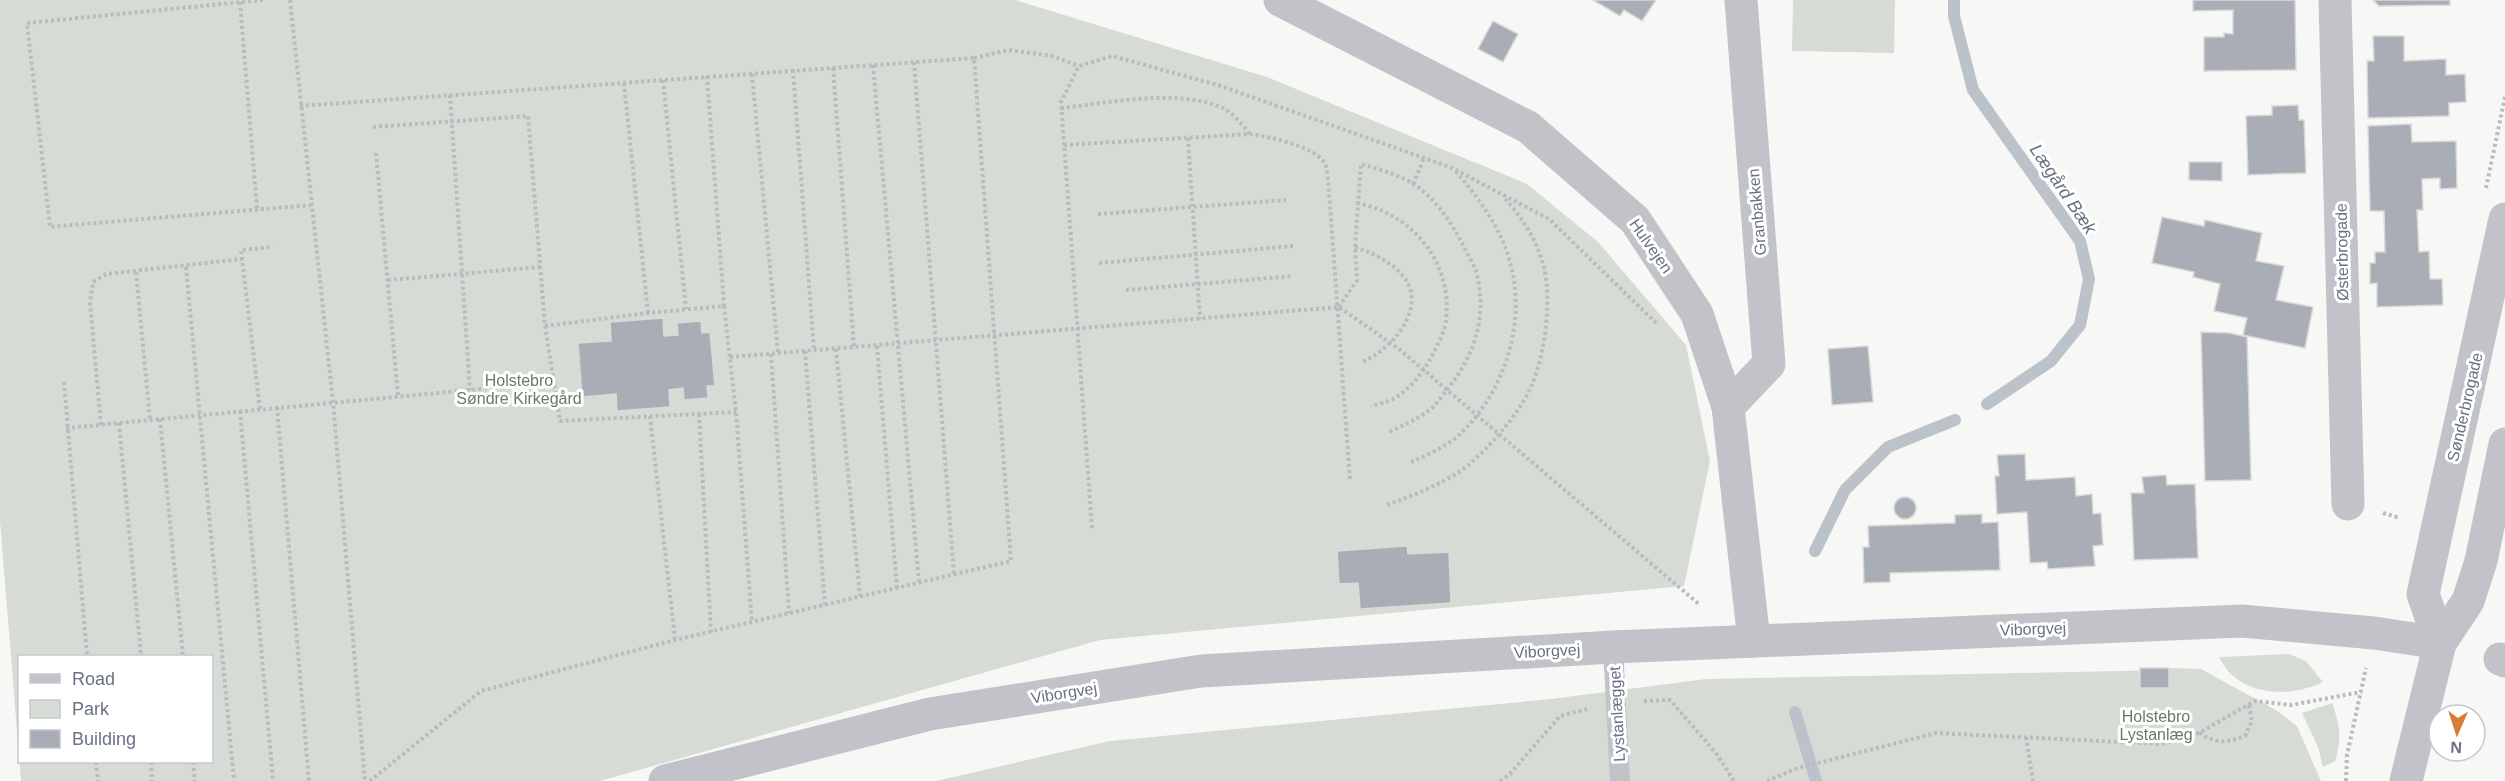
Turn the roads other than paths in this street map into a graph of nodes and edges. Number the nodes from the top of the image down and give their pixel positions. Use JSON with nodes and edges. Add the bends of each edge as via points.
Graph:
{"nodes":[{"id":1,"x":1280,"y":0,"type":"edge"},
{"id":2,"x":1741,"y":0,"type":"edge"},
{"id":3,"x":2335,"y":0,"type":"edge"},
{"id":4,"x":2505,"y":219,"type":"edge"},
{"id":5,"x":1728,"y":407,"type":"junction"},
{"id":6,"x":2505,"y":444,"type":"edge"},
{"id":7,"x":2348,"y":504,"type":"dead end"},
{"id":8,"x":1754,"y":640,"type":"junction"},
{"id":9,"x":2440,"y":643,"type":"junction"},
{"id":10,"x":1613,"y":647,"type":"junction"},
{"id":11,"x":665,"y":781,"type":"edge"},
{"id":12,"x":1620,"y":781,"type":"edge"},
{"id":13,"x":2406,"y":781,"type":"edge"}],
"edges":[{"from":1,"to":5,"type":"street","name":"Hulvejen","via":[[1527,127],[1635,220],[1697,314]]},
{"from":2,"to":5,"type":"street","name":"Granbakken","via":[[1769,364]]},
{"from":3,"to":7,"type":"street","name":"Østerbrogade"},
{"from":4,"to":9,"type":"street","name":"Sønderbrogade","via":[[2423,594]]},
{"from":5,"to":8,"type":"street","name":"Hulvejen"},
{"from":6,"to":9,"type":"street","via":[[2481,561],[2468,601]]},
{"from":8,"to":9,"type":"street","name":"Viborgvej","via":[[2242,621]]},
{"from":8,"to":10,"type":"street","name":"Viborgvej"},
{"from":9,"to":13,"type":"street"},
{"from":10,"to":11,"type":"street","name":"Viborgvej","via":[[1201,670],[930,714]]},
{"from":10,"to":12,"type":"lane","name":"Lystanlægget"}]}
